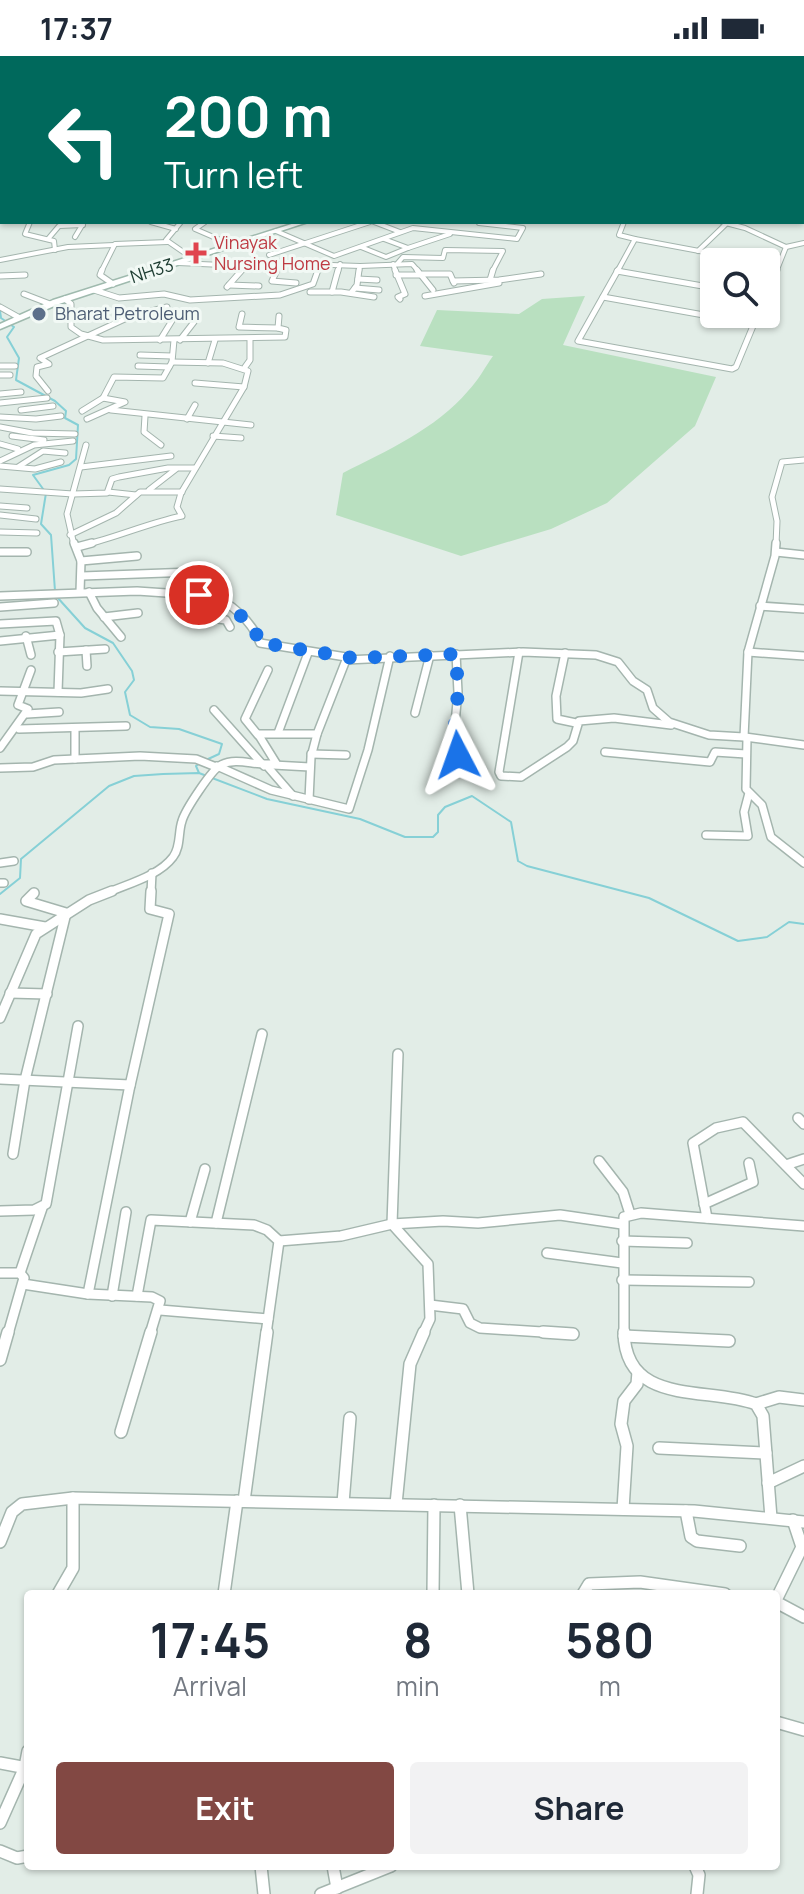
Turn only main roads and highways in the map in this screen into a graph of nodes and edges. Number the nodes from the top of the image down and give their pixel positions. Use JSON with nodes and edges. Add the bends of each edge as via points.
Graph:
{"nodes":[{"id":1,"x":283,"y":224,"type":"edge"},
{"id":2,"x":4,"y":324,"type":"edge"}],
"edges":[{"from":1,"to":2,"type":"main road","name":"NH33","via":[[276,231],[50,304]]}]}
